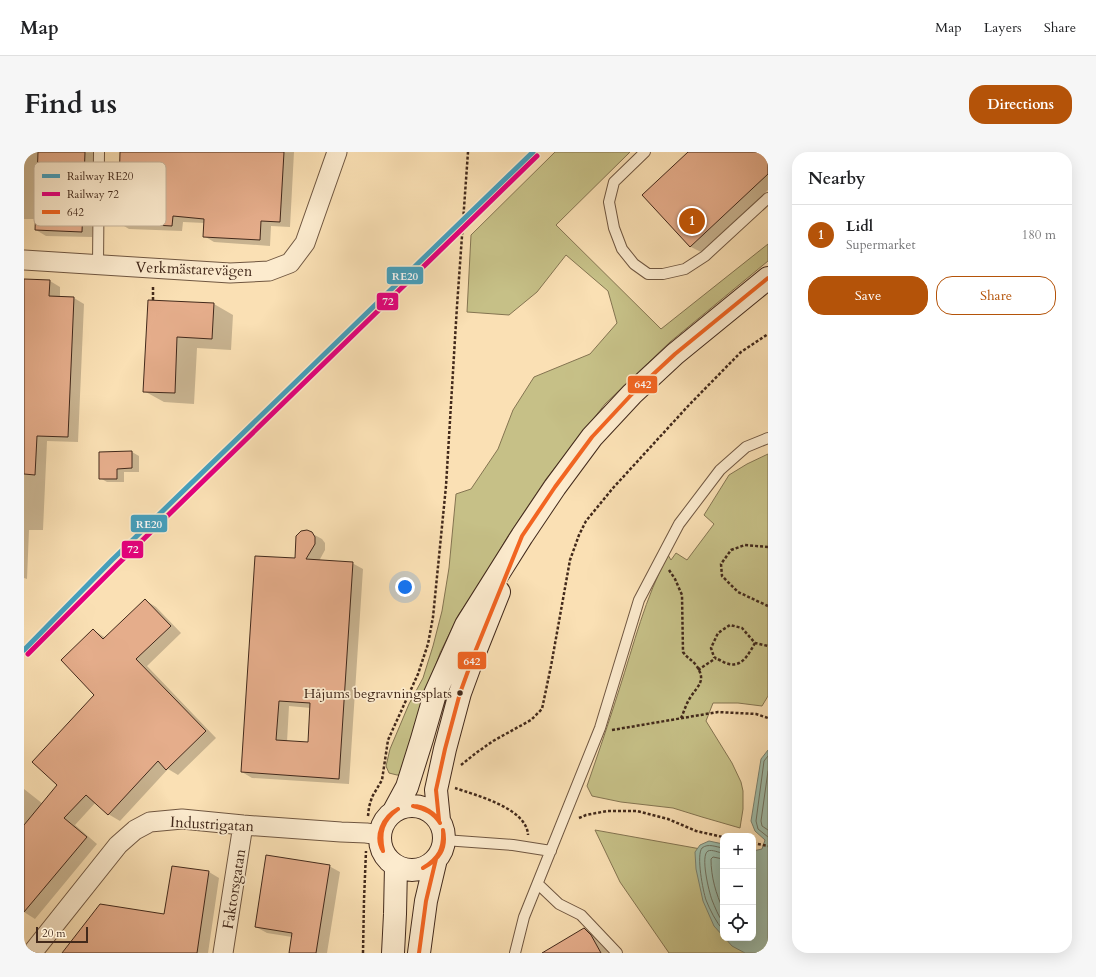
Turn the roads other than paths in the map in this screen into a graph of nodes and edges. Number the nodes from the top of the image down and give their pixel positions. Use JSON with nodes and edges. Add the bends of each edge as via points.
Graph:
{"nodes":[{"id":1,"x":99,"y":152,"type":"edge"},
{"id":2,"x":337,"y":152,"type":"edge"},
{"id":3,"x":645,"y":152,"type":"edge"},
{"id":4,"x":99,"y":162,"type":"edge"},
{"id":5,"x":768,"y":198,"type":"edge"},
{"id":6,"x":98,"y":226,"type":"edge"},
{"id":7,"x":24,"y":260,"type":"edge"},
{"id":8,"x":98,"y":265,"type":"junction"},
{"id":9,"x":768,"y":278,"type":"edge"},
{"id":10,"x":768,"y":438,"type":"edge"},
{"id":11,"x":522,"y":536,"type":"junction"},
{"id":12,"x":394,"y":811,"type":"junction"},
{"id":13,"x":243,"y":825,"type":"junction"},
{"id":14,"x":373,"y":834,"type":"junction"},
{"id":15,"x":440,"y":840,"type":"junction"},
{"id":16,"x":551,"y":851,"type":"junction"},
{"id":17,"x":396,"y":866,"type":"junction"},
{"id":18,"x":538,"y":884,"type":"junction"},
{"id":19,"x":32,"y":953,"type":"edge"},
{"id":20,"x":223,"y":953,"type":"edge"},
{"id":21,"x":393,"y":953,"type":"edge"},
{"id":22,"x":419,"y":953,"type":"edge"},
{"id":23,"x":515,"y":953,"type":"edge"},
{"id":24,"x":617,"y":953,"type":"edge"}],
"edges":[{"from":1,"to":4,"type":"lane"},
{"from":2,"to":8,"type":"street","name":"Verkmästarevägen","via":[[305,243],[290,263],[269,271],[230,272]]},
{"from":3,"to":5,"type":"lane","via":[[614,182],[609,202],[614,228],[622,249],[634,264],[648,274],[663,274],[685,269],[705,256]]},
{"from":6,"to":8,"type":"lane"},
{"from":7,"to":8,"type":"street","name":"Verkmästarevägen"},
{"from":9,"to":11,"type":"main road","via":[[675,354],[632,394],[592,437]]},
{"from":10,"to":16,"type":"lane","via":[[746,447],[720,470],[679,524],[639,600],[600,728]]},
{"from":11,"to":12,"type":"main road","via":[[466,625],[435,694],[407,787]]},
{"from":11,"to":15,"type":"main road","via":[[474,652],[445,749],[436,790]]},
{"from":12,"to":14,"type":"main road"},
{"from":12,"to":15,"type":"main road","via":[[406,806],[418,806],[430,811]]},
{"from":13,"to":14,"type":"street","name":"Industrigatan"},
{"from":13,"to":19,"type":"street","name":"Industrigatan","via":[[182,819],[150,822],[135,830],[118,845]]},
{"from":13,"to":20,"type":"street","name":"Faktorsgatan"},
{"from":14,"to":17,"type":"main road","via":[[385,856]]},
{"from":15,"to":16,"type":"lane","via":[[513,845]]},
{"from":15,"to":17,"type":"main road","via":[[432,864],[408,870]]},
{"from":15,"to":22,"type":"main road","via":[[426,900]]},
{"from":16,"to":18,"type":"lane"},
{"from":17,"to":21,"type":"main road"},
{"from":18,"to":23,"type":"lane","via":[[524,917]]},
{"from":18,"to":24,"type":"lane","via":[[559,904],[581,915]]}]}
